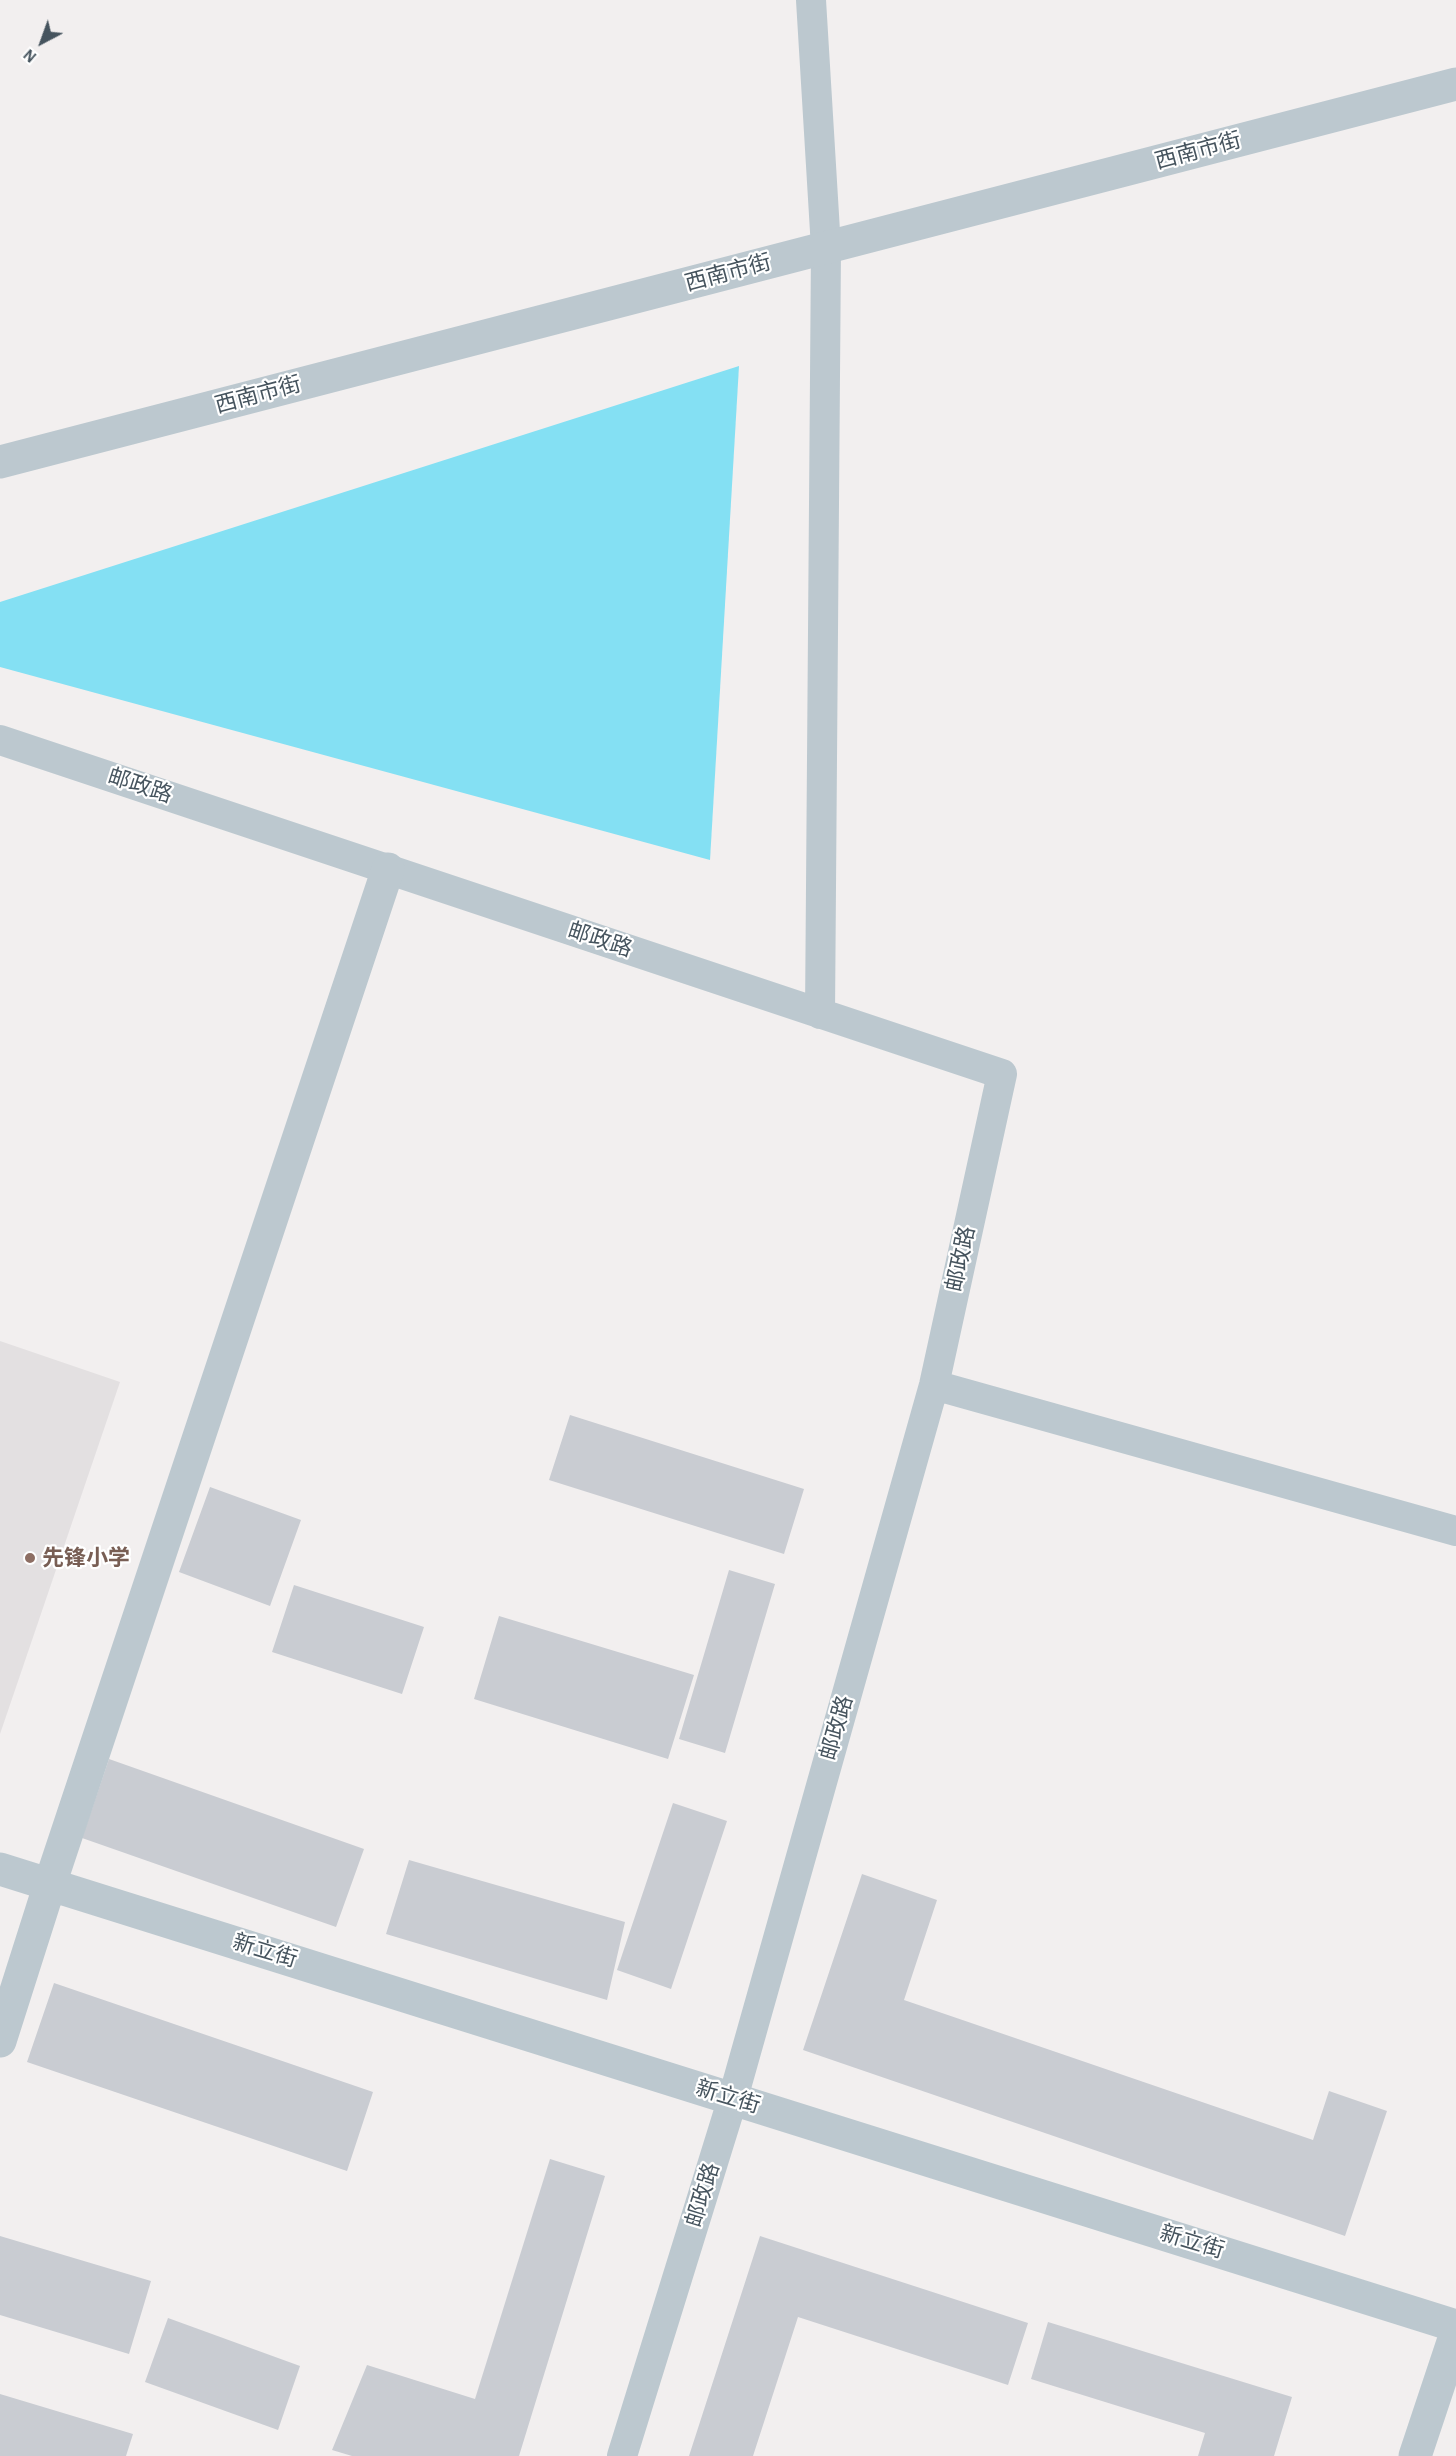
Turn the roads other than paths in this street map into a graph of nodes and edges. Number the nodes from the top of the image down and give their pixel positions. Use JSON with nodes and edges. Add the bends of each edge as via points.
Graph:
{"nodes":[{"id":1,"x":812,"y":0,"type":"edge"},
{"id":2,"x":1456,"y":84,"type":"edge"},
{"id":3,"x":826,"y":248,"type":"junction"},
{"id":4,"x":0,"y":462,"type":"edge"},
{"id":5,"x":0,"y":740,"type":"edge"},
{"id":6,"x":388,"y":869,"type":"junction"},
{"id":7,"x":820,"y":1014,"type":"junction"},
{"id":8,"x":934,"y":1385,"type":"junction"},
{"id":9,"x":1456,"y":1531,"type":"edge"},
{"id":10,"x":0,"y":1869,"type":"edge"},
{"id":11,"x":50,"y":1884,"type":"junction"},
{"id":12,"x":0,"y":2041,"type":"edge"},
{"id":13,"x":733,"y":2098,"type":"junction"},
{"id":14,"x":1456,"y":2326,"type":"edge"},
{"id":15,"x":1456,"y":2333,"type":"edge"},
{"id":16,"x":622,"y":2456,"type":"edge"},
{"id":17,"x":1415,"y":2456,"type":"edge"}],
"edges":[{"from":1,"to":3,"type":"street"},
{"from":2,"to":3,"type":"street","name":"西南市街"},
{"from":3,"to":4,"type":"street","name":"西南市街"},
{"from":3,"to":7,"type":"street"},
{"from":5,"to":6,"type":"street","name":"邮政路"},
{"from":6,"to":7,"type":"street","name":"邮政路"},
{"from":6,"to":11,"type":"street"},
{"from":7,"to":8,"type":"street","name":"邮政路","via":[[1002,1074]]},
{"from":8,"to":9,"type":"street"},
{"from":8,"to":13,"type":"street","name":"邮政路"},
{"from":10,"to":11,"type":"street","name":"新立街"},
{"from":11,"to":12,"type":"street"},
{"from":11,"to":13,"type":"street","name":"新立街"},
{"from":13,"to":14,"type":"street","name":"新立街"},
{"from":13,"to":16,"type":"street","name":"邮政路"},
{"from":15,"to":17,"type":"street"}]}
